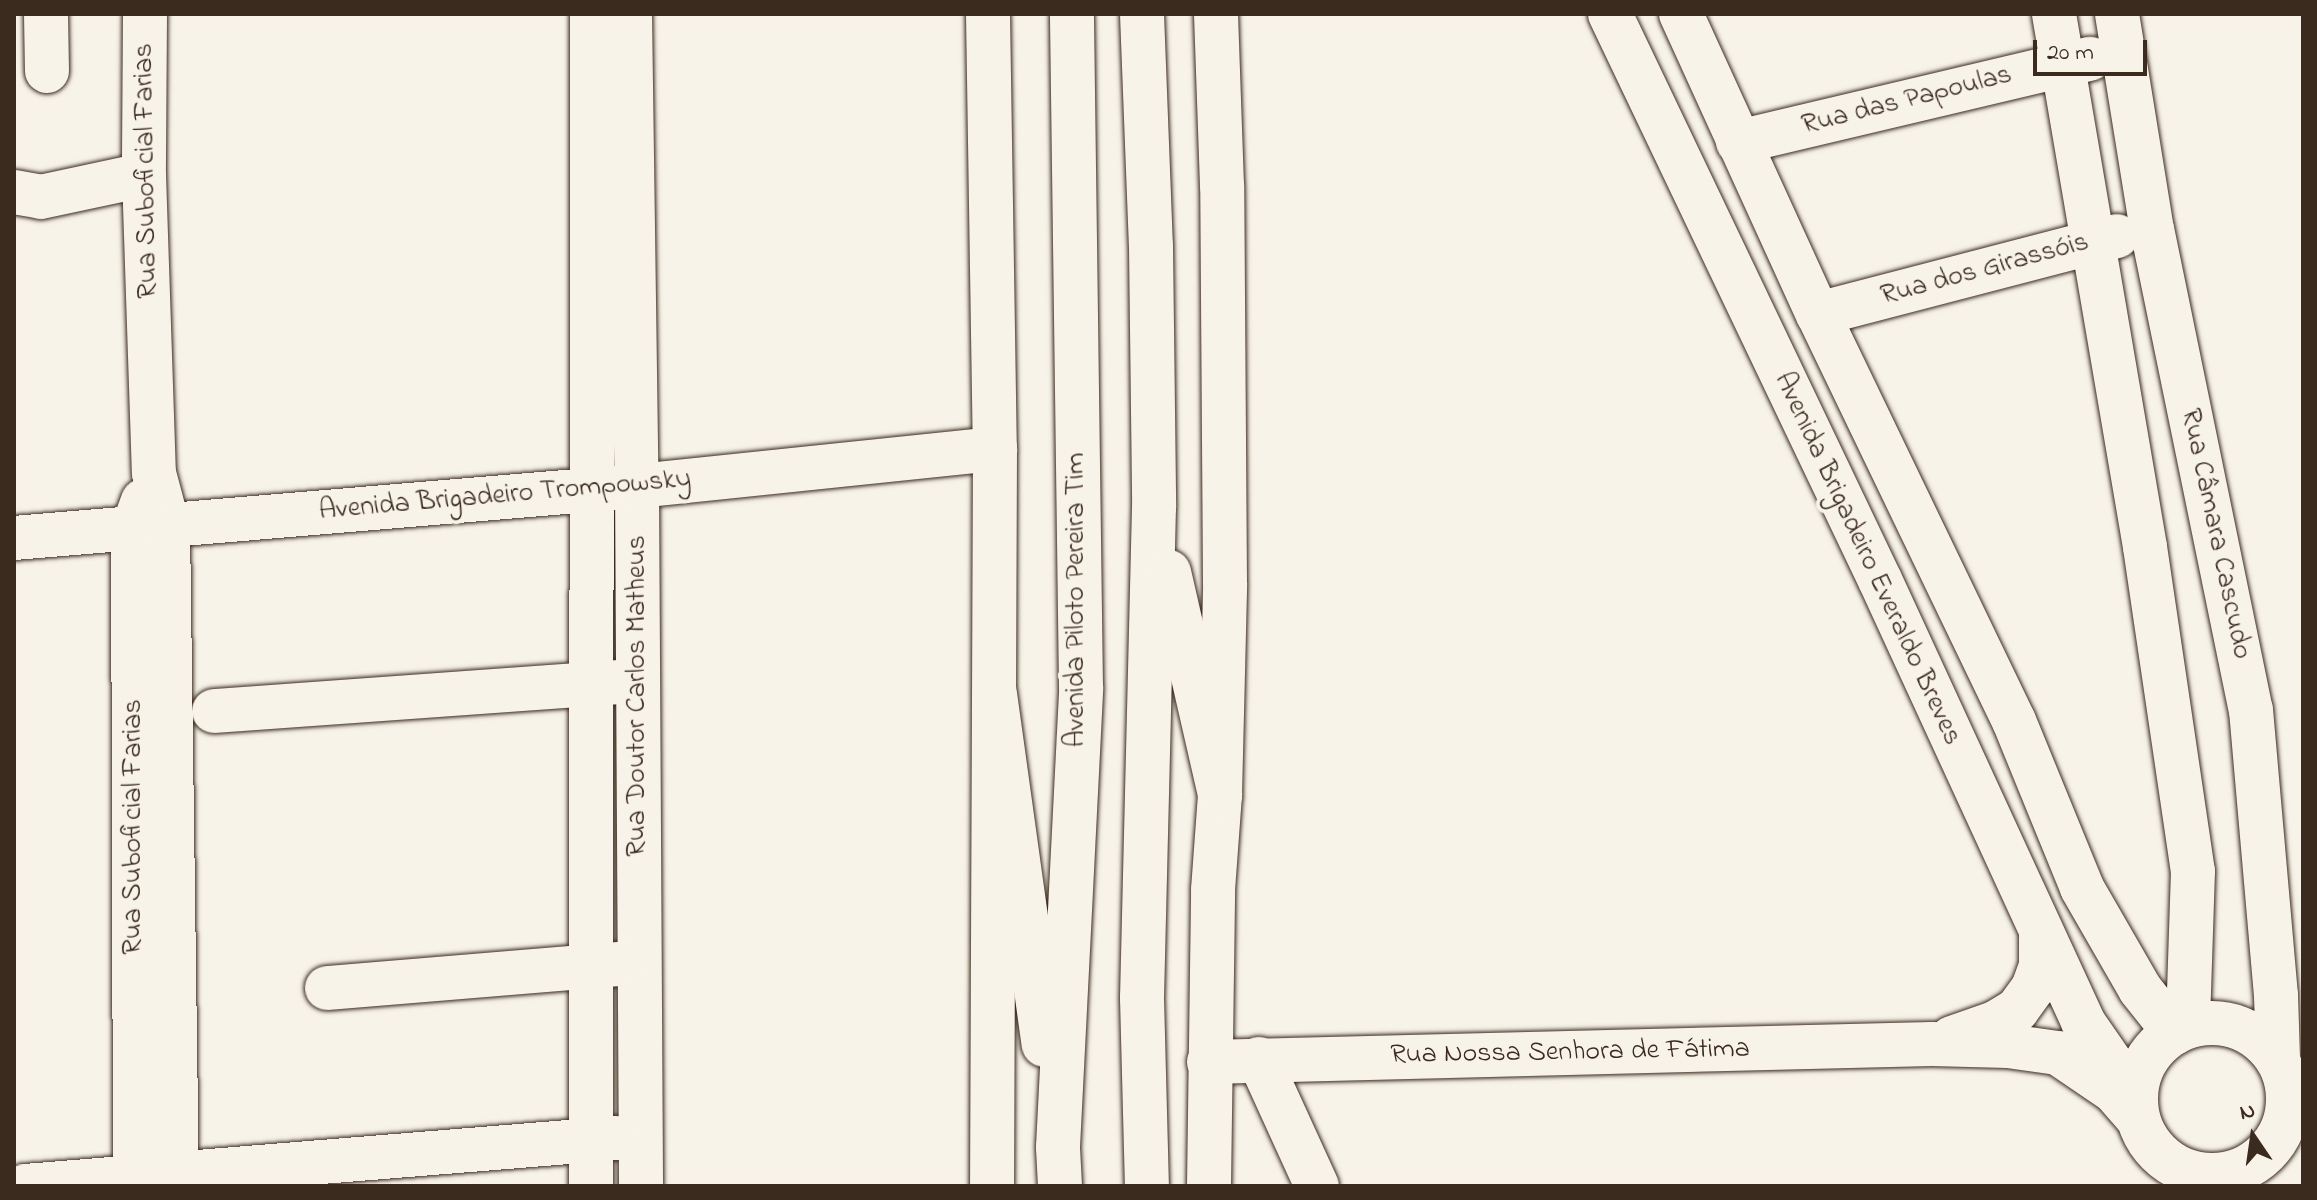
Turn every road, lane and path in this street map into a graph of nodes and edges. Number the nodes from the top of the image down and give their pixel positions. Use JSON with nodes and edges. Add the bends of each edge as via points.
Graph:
{"nodes":[{"id":1,"x":46,"y":14,"type":"edge"},
{"id":2,"x":145,"y":14,"type":"edge"},
{"id":3,"x":592,"y":14,"type":"edge"},
{"id":4,"x":630,"y":14,"type":"edge"},
{"id":5,"x":988,"y":14,"type":"edge"},
{"id":6,"x":1072,"y":14,"type":"edge"},
{"id":7,"x":1142,"y":14,"type":"edge"},
{"id":8,"x":1216,"y":14,"type":"edge"},
{"id":9,"x":1610,"y":14,"type":"edge"},
{"id":10,"x":1681,"y":14,"type":"edge"},
{"id":11,"x":2054,"y":14,"type":"edge"},
{"id":12,"x":2120,"y":34,"type":"edge"},
{"id":13,"x":2062,"y":63,"type":"junction"},
{"id":14,"x":47,"y":71,"type":"dead end"},
{"id":15,"x":1738,"y":142,"type":"junction"},
{"id":16,"x":144,"y":175,"type":"junction"},
{"id":17,"x":14,"y":192,"type":"edge"},
{"id":18,"x":2152,"y":229,"type":"junction"},
{"id":19,"x":2091,"y":241,"type":"junction"},
{"id":20,"x":1818,"y":314,"type":"junction"},
{"id":21,"x":995,"y":449,"type":"junction"},
{"id":22,"x":637,"y":486,"type":"junction"},
{"id":23,"x":594,"y":489,"type":"junction"},
{"id":24,"x":1154,"y":507,"type":"junction"},
{"id":25,"x":151,"y":527,"type":"junction"},
{"id":26,"x":14,"y":538,"type":"edge"},
{"id":27,"x":639,"y":681,"type":"junction"},
{"id":28,"x":593,"y":684,"type":"junction"},
{"id":29,"x":995,"y":694,"type":"junction"},
{"id":30,"x":214,"y":711,"type":"dead end"},
{"id":31,"x":1220,"y":795,"type":"junction"},
{"id":32,"x":2041,"y":935,"type":"junction"},
{"id":33,"x":639,"y":964,"type":"junction"},
{"id":34,"x":592,"y":966,"type":"junction"},
{"id":35,"x":327,"y":988,"type":"dead end"},
{"id":36,"x":2181,"y":1029,"type":"junction"},
{"id":37,"x":1932,"y":1044,"type":"junction"},
{"id":38,"x":1349,"y":1057,"type":"junction"},
{"id":39,"x":1259,"y":1059,"type":"junction"},
{"id":40,"x":2278,"y":1059,"type":"junction"},
{"id":41,"x":1209,"y":1062,"type":"junction"},
{"id":42,"x":2136,"y":1108,"type":"junction"},
{"id":43,"x":1293,"y":1128,"type":"junction"},
{"id":44,"x":640,"y":1136,"type":"junction"},
{"id":45,"x":591,"y":1141,"type":"junction"},
{"id":46,"x":2275,"y":1141,"type":"junction"},
{"id":47,"x":1059,"y":1166,"type":"edge"},
{"id":48,"x":2164,"y":1170,"type":"edge"},
{"id":49,"x":156,"y":1179,"type":"edge"},
{"id":50,"x":25,"y":1186,"type":"edge"},
{"id":51,"x":591,"y":1186,"type":"edge"},
{"id":52,"x":641,"y":1186,"type":"edge"},
{"id":53,"x":992,"y":1186,"type":"edge"},
{"id":54,"x":1147,"y":1186,"type":"edge"},
{"id":55,"x":1209,"y":1186,"type":"edge"},
{"id":56,"x":1317,"y":1186,"type":"edge"},
{"id":57,"x":2285,"y":1186,"type":"edge"}],
"edges":[{"from":1,"to":14,"type":"main road"},
{"from":2,"to":16,"type":"main road","name":"Rua Suboficial Farias"},
{"from":3,"to":23,"type":"main road","name":"Rua Doutor Carlos Matheus"},
{"from":4,"to":22,"type":"main road","name":"Rua Doutor Carlos Matheus"},
{"from":5,"to":21,"type":"main road"},
{"from":6,"to":47,"type":"main road","name":"Avenida Piloto Pereira Tim","via":[[1081,688]]},
{"from":7,"to":24,"type":"main road"},
{"from":8,"to":31,"type":"main road","via":[[1225,567]]},
{"from":9,"to":32,"type":"main road","name":"Avenida Brigadeiro Everaldo Breves","via":[[1880,580]]},
{"from":10,"to":15,"type":"main road"},
{"from":11,"to":13,"type":"main road"},
{"from":12,"to":13,"type":"main road","name":"Rua das Papoulas"},
{"from":12,"to":18,"type":"main road","name":"Rua Câmara Cascudo"},
{"from":13,"to":15,"type":"main road","name":"Rua das Papoulas"},
{"from":13,"to":19,"type":"main road"},
{"from":15,"to":20,"type":"main road"},
{"from":16,"to":17,"type":"main road","via":[[41,197]]},
{"from":16,"to":25,"type":"main road","name":"Rua Suboficial Farias","via":[[154,473]]},
{"from":18,"to":19,"type":"main road","name":"Rua dos Girassóis"},
{"from":18,"to":40,"type":"main road","name":"Rua Câmara Cascudo","via":[[2251,710]]},
{"from":19,"to":20,"type":"main road","name":"Rua dos Girassóis"},
{"from":19,"to":36,"type":"main road","via":[[2145,547],[2193,871]]},
{"from":20,"to":36,"type":"main road","via":[[2014,721],[2082,888],[2140,989]]},
{"from":21,"to":22,"type":"main road","name":"Avenida Brigadeiro Trompowsky"},
{"from":21,"to":29,"type":"main road"},
{"from":22,"to":23,"type":"main road","name":"Avenida Brigadeiro Trompowsky"},
{"from":22,"to":27,"type":"main road","name":"Rua Doutor Carlos Matheus"},
{"from":23,"to":25,"type":"main road","name":"Avenida Brigadeiro Trompowsky"},
{"from":23,"to":28,"type":"main road","name":"Rua Doutor Carlos Matheus"},
{"from":24,"to":31,"type":"main road"},
{"from":24,"to":54,"type":"main road","via":[[1142,998]]},
{"from":25,"to":26,"type":"main road","name":"Avenida Brigadeiro Trompowsky"},
{"from":25,"to":49,"type":"main road","name":"Rua Suboficial Farias"},
{"from":27,"to":28,"type":"main road"},
{"from":27,"to":33,"type":"main road","name":"Rua Doutor Carlos Matheus"},
{"from":28,"to":30,"type":"main road"},
{"from":28,"to":34,"type":"main road","name":"Rua Doutor Carlos Matheus"},
{"from":29,"to":47,"type":"main road"},
{"from":29,"to":53,"type":"main road"},
{"from":31,"to":41,"type":"main road"},
{"from":32,"to":37,"type":"main road","name":"Rua Nossa Senhora de Fátima","via":[[2041,966],[2017,1010],[1972,1033]]},
{"from":32,"to":42,"type":"main road","name":"Avenida Brigadeiro Everaldo Breves","via":[[2083,1022]]},
{"from":33,"to":34,"type":"main road"},
{"from":33,"to":44,"type":"main road","name":"Rua Doutor Carlos Matheus"},
{"from":34,"to":35,"type":"main road"},
{"from":34,"to":45,"type":"main road","name":"Rua Doutor Carlos Matheus"},
{"from":36,"to":40,"type":"main road","via":[[2225,1023],[2264,1042]]},
{"from":36,"to":42,"type":"main road","via":[[2148,1056],[2139,1075]]},
{"from":37,"to":38,"type":"main road","name":"Rua Nossa Senhora de Fátima"},
{"from":37,"to":42,"type":"main road","name":"Rua Nossa Senhora de Fátima","via":[[2058,1053]]},
{"from":38,"to":39,"type":"main road","name":"Rua Nossa Senhora de Fátima"},
{"from":38,"to":43,"type":"main road","via":[[1320,1076]]},
{"from":39,"to":41,"type":"main road","name":"Rua Nossa Senhora de Fátima"},
{"from":39,"to":43,"type":"main road"},
{"from":40,"to":46,"type":"main road","via":[[2289,1101]]},
{"from":41,"to":55,"type":"main road"},
{"from":42,"to":48,"type":"main road"},
{"from":43,"to":56,"type":"main road"},
{"from":44,"to":45,"type":"main road"},
{"from":44,"to":52,"type":"main road","name":"Rua Doutor Carlos Matheus"},
{"from":45,"to":49,"type":"main road"},
{"from":45,"to":51,"type":"main road","name":"Rua Doutor Carlos Matheus"},
{"from":46,"to":48,"type":"main road","via":[[2263,1156],[2230,1173]]},
{"from":46,"to":57,"type":"main road"},
{"from":49,"to":50,"type":"main road"}]}
